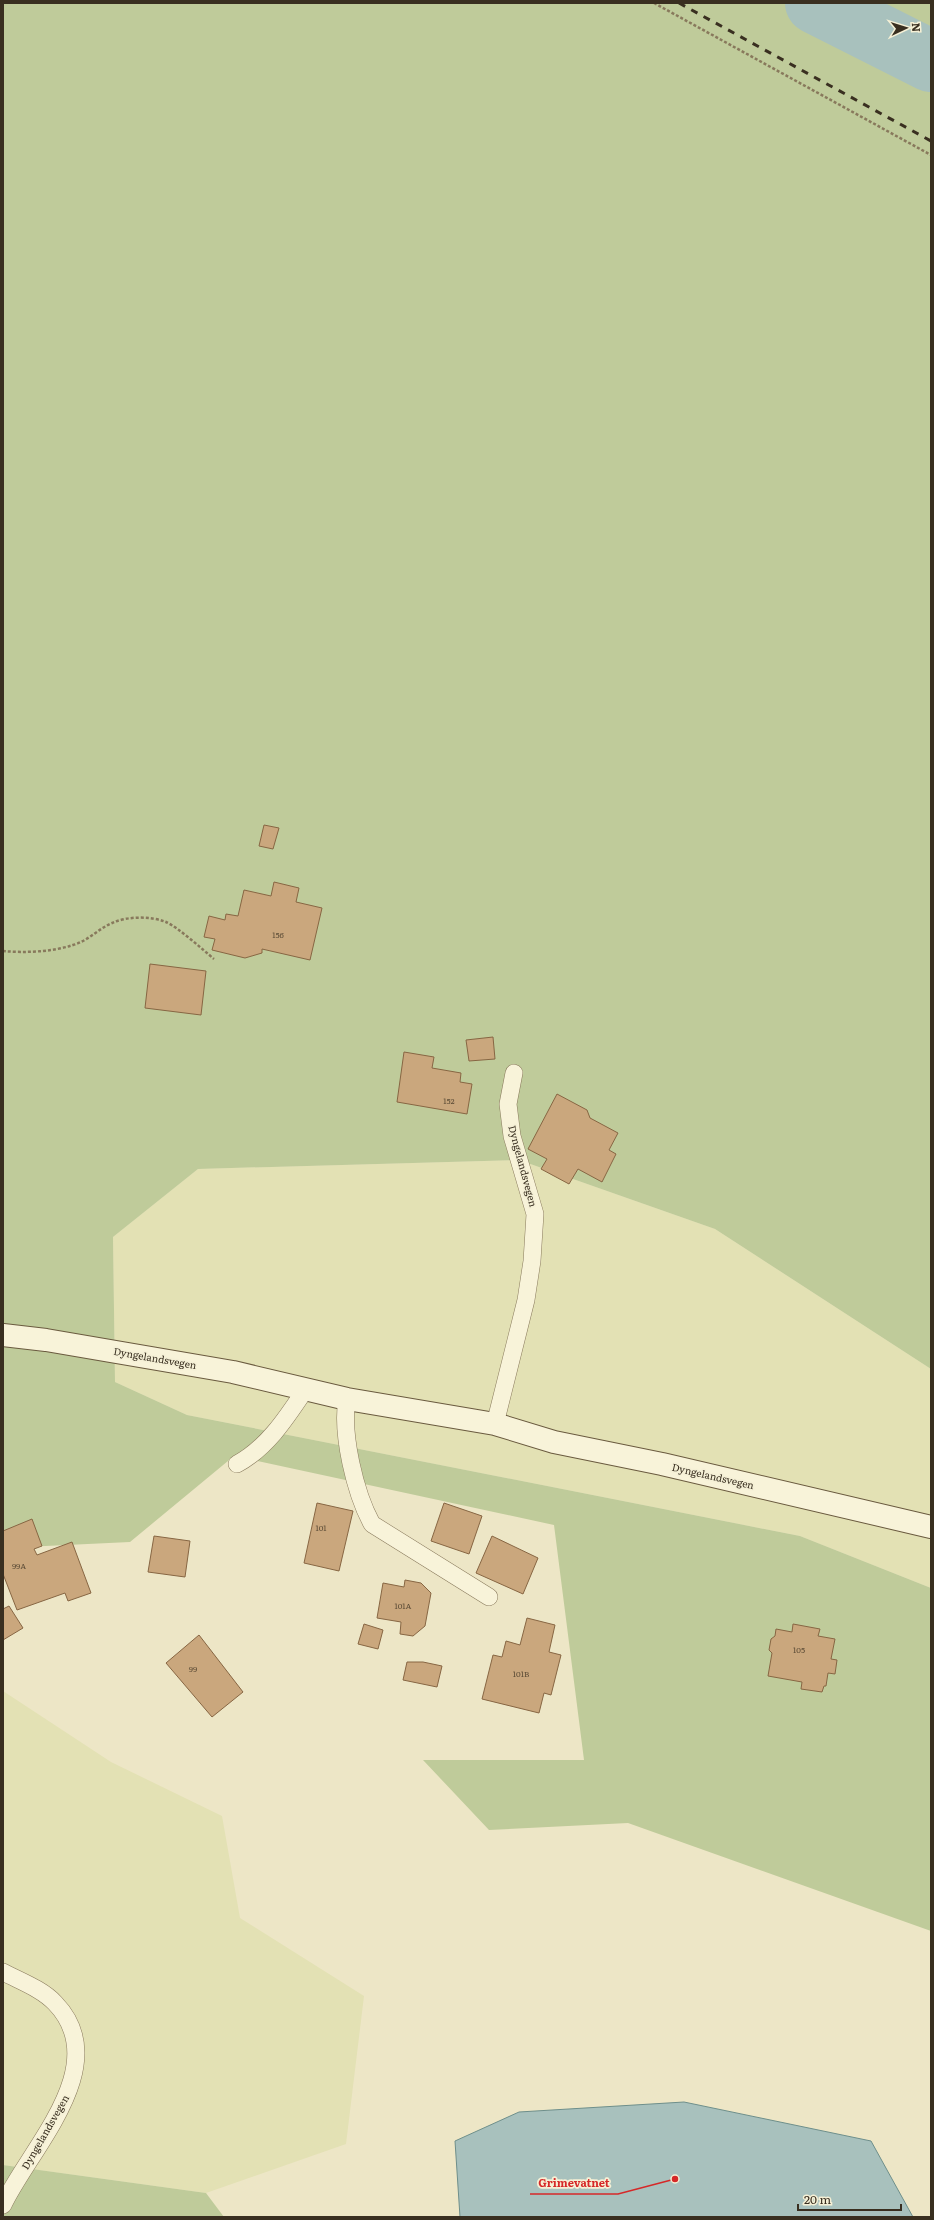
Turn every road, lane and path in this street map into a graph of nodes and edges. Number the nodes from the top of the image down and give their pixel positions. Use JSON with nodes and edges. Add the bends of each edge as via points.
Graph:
{"nodes":[{"id":1,"x":654,"y":3,"type":"edge"},
{"id":2,"x":931,"y":155,"type":"edge"},
{"id":3,"x":3,"y":951,"type":"edge"},
{"id":4,"x":214,"y":959,"type":"dead end"},
{"id":5,"x":514,"y":1073,"type":"dead end"},
{"id":6,"x":3,"y":1335,"type":"edge"},
{"id":7,"x":305,"y":1390,"type":"junction"},
{"id":8,"x":348,"y":1399,"type":"junction"},
{"id":9,"x":495,"y":1424,"type":"junction"},
{"id":10,"x":237,"y":1464,"type":"dead end"},
{"id":11,"x":931,"y":1527,"type":"edge"},
{"id":12,"x":489,"y":1598,"type":"dead end"},
{"id":13,"x":3,"y":1972,"type":"edge"},
{"id":14,"x":3,"y":2205,"type":"edge"}],
"edges":[{"from":1,"to":2,"type":"path"},
{"from":3,"to":4,"type":"path","via":[[72,946],[112,923],[128,918],[154,918],[167,922]]},
{"from":5,"to":9,"type":"lane","name":"Dyngelandsvegen","via":[[508,1104],[512,1136],[535,1214],[526,1300]]},
{"from":6,"to":7,"type":"street","name":"Dyngelandsvegen","via":[[233,1372]]},
{"from":7,"to":8,"type":"street","name":"Dyngelandsvegen"},
{"from":7,"to":10,"type":"lane","via":[[274,1433]]},
{"from":8,"to":9,"type":"street","name":"Dyngelandsvegen"},
{"from":8,"to":12,"type":"lane","via":[[344,1416],[348,1448],[362,1507],[372,1524]]},
{"from":9,"to":11,"type":"street","name":"Dyngelandsvegen","via":[[554,1442],[662,1464]]},
{"from":13,"to":14,"type":"lane","name":"Dyngelandsvegen","via":[[41,1992],[55,2003],[69,2022],[76,2038],[75,2071],[67,2095]]}]}
